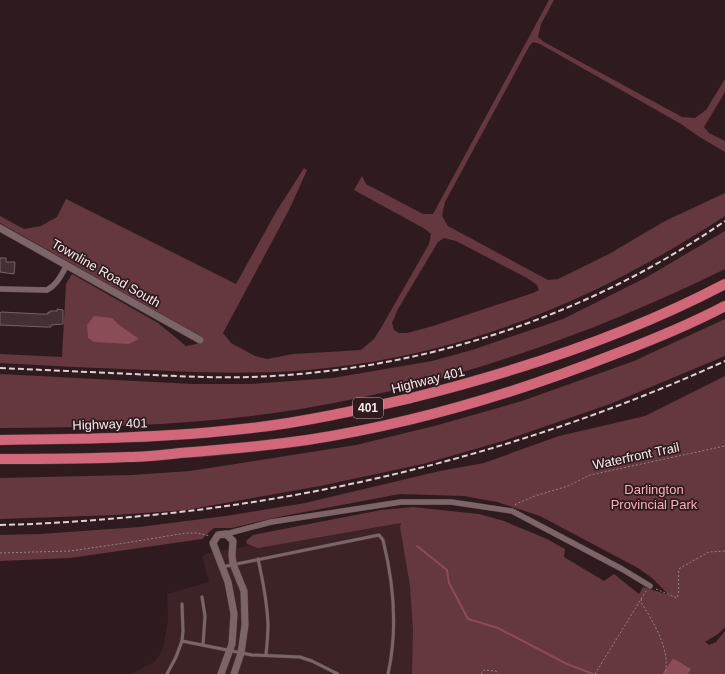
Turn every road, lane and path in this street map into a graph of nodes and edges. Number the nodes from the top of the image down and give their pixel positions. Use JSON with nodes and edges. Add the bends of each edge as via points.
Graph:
{"nodes":[{"id":1,"x":0,"y":228,"type":"edge"},
{"id":2,"x":67,"y":265,"type":"junction"},
{"id":3,"x":725,"y":284,"type":"edge"},
{"id":4,"x":0,"y":289,"type":"edge"},
{"id":5,"x":725,"y":306,"type":"edge"},
{"id":6,"x":200,"y":340,"type":"dead end"},
{"id":7,"x":0,"y":440,"type":"edge"},
{"id":8,"x":725,"y":446,"type":"edge"},
{"id":9,"x":0,"y":459,"type":"edge"},
{"id":10,"x":512,"y":511,"type":"junction"},
{"id":11,"x":226,"y":534,"type":"junction"},
{"id":12,"x":216,"y":538,"type":"junction"},
{"id":13,"x":725,"y":551,"type":"edge"},
{"id":14,"x":0,"y":553,"type":"edge"},
{"id":15,"x":258,"y":559,"type":"junction"},
{"id":16,"x":233,"y":564,"type":"junction"},
{"id":17,"x":222,"y":567,"type":"junction"},
{"id":18,"x":650,"y":586,"type":"junction"},
{"id":19,"x":202,"y":597,"type":"dead end"},
{"id":20,"x":642,"y":599,"type":"junction"},
{"id":21,"x":182,"y":604,"type":"dead end"},
{"id":22,"x":182,"y":641,"type":"junction"},
{"id":23,"x":203,"y":645,"type":"junction"},
{"id":24,"x":230,"y":651,"type":"junction"},
{"id":25,"x":241,"y":653,"type":"junction"},
{"id":26,"x":266,"y":655,"type":"junction"},
{"id":27,"x":167,"y":674,"type":"edge"},
{"id":28,"x":221,"y":674,"type":"edge"},
{"id":29,"x":234,"y":674,"type":"edge"},
{"id":30,"x":338,"y":674,"type":"edge"},
{"id":31,"x":388,"y":674,"type":"edge"},
{"id":32,"x":481,"y":674,"type":"edge"},
{"id":33,"x":497,"y":674,"type":"edge"},
{"id":34,"x":595,"y":674,"type":"edge"},
{"id":35,"x":665,"y":674,"type":"edge"}],
"edges":[{"from":1,"to":2,"type":"street","name":"Townline Road South"},
{"from":2,"to":4,"type":"street","via":[[57,282],[47,290]]},
{"from":2,"to":6,"type":"street","name":"Townline Road South"},
{"from":3,"to":7,"type":"highway","name":"Highway 401","number":"401","via":[[649,319],[540,362],[466,384],[369,408],[302,421],[212,432],[113,438]]},
{"from":5,"to":9,"type":"highway","number":"401","via":[[657,338],[540,382],[476,402],[355,431],[307,440],[216,451],[130,457]]},
{"from":8,"to":10,"type":"path","name":"Waterfront Trail","via":[[590,475],[568,486],[516,504]]},
{"from":10,"to":11,"type":"street","via":[[451,502],[402,502],[271,522]]},
{"from":10,"to":18,"type":"street"},
{"from":11,"to":12,"type":"street","via":[[218,535]]},
{"from":11,"to":16,"type":"street","via":[[233,541]]},
{"from":12,"to":14,"type":"path","via":[[186,533],[70,551]]},
{"from":12,"to":17,"type":"street","via":[[213,543]]},
{"from":13,"to":18,"type":"path","via":[[709,552],[680,568],[677,598]]},
{"from":15,"to":16,"type":"lane"},
{"from":15,"to":26,"type":"lane","via":[[266,601]]},
{"from":15,"to":31,"type":"lane","via":[[379,535],[387,555],[393,592],[393,643]]},
{"from":16,"to":17,"type":"lane"},
{"from":16,"to":25,"type":"street","via":[[244,591],[245,625]]},
{"from":17,"to":24,"type":"street","via":[[228,582],[234,614]]},
{"from":18,"to":20,"type":"path"},
{"from":19,"to":23,"type":"lane","via":[[205,616]]},
{"from":20,"to":34,"type":"path"},
{"from":20,"to":35,"type":"path","via":[[642,604],[660,635],[667,667]]},
{"from":21,"to":22,"type":"lane"},
{"from":22,"to":23,"type":"lane"},
{"from":22,"to":27,"type":"lane"},
{"from":23,"to":24,"type":"lane"},
{"from":24,"to":25,"type":"lane"},
{"from":24,"to":28,"type":"street"},
{"from":25,"to":26,"type":"lane"},
{"from":25,"to":29,"type":"street"},
{"from":26,"to":30,"type":"lane","via":[[300,657]]},
{"from":32,"to":33,"type":"path","via":[[484,670],[496,671]]}]}
